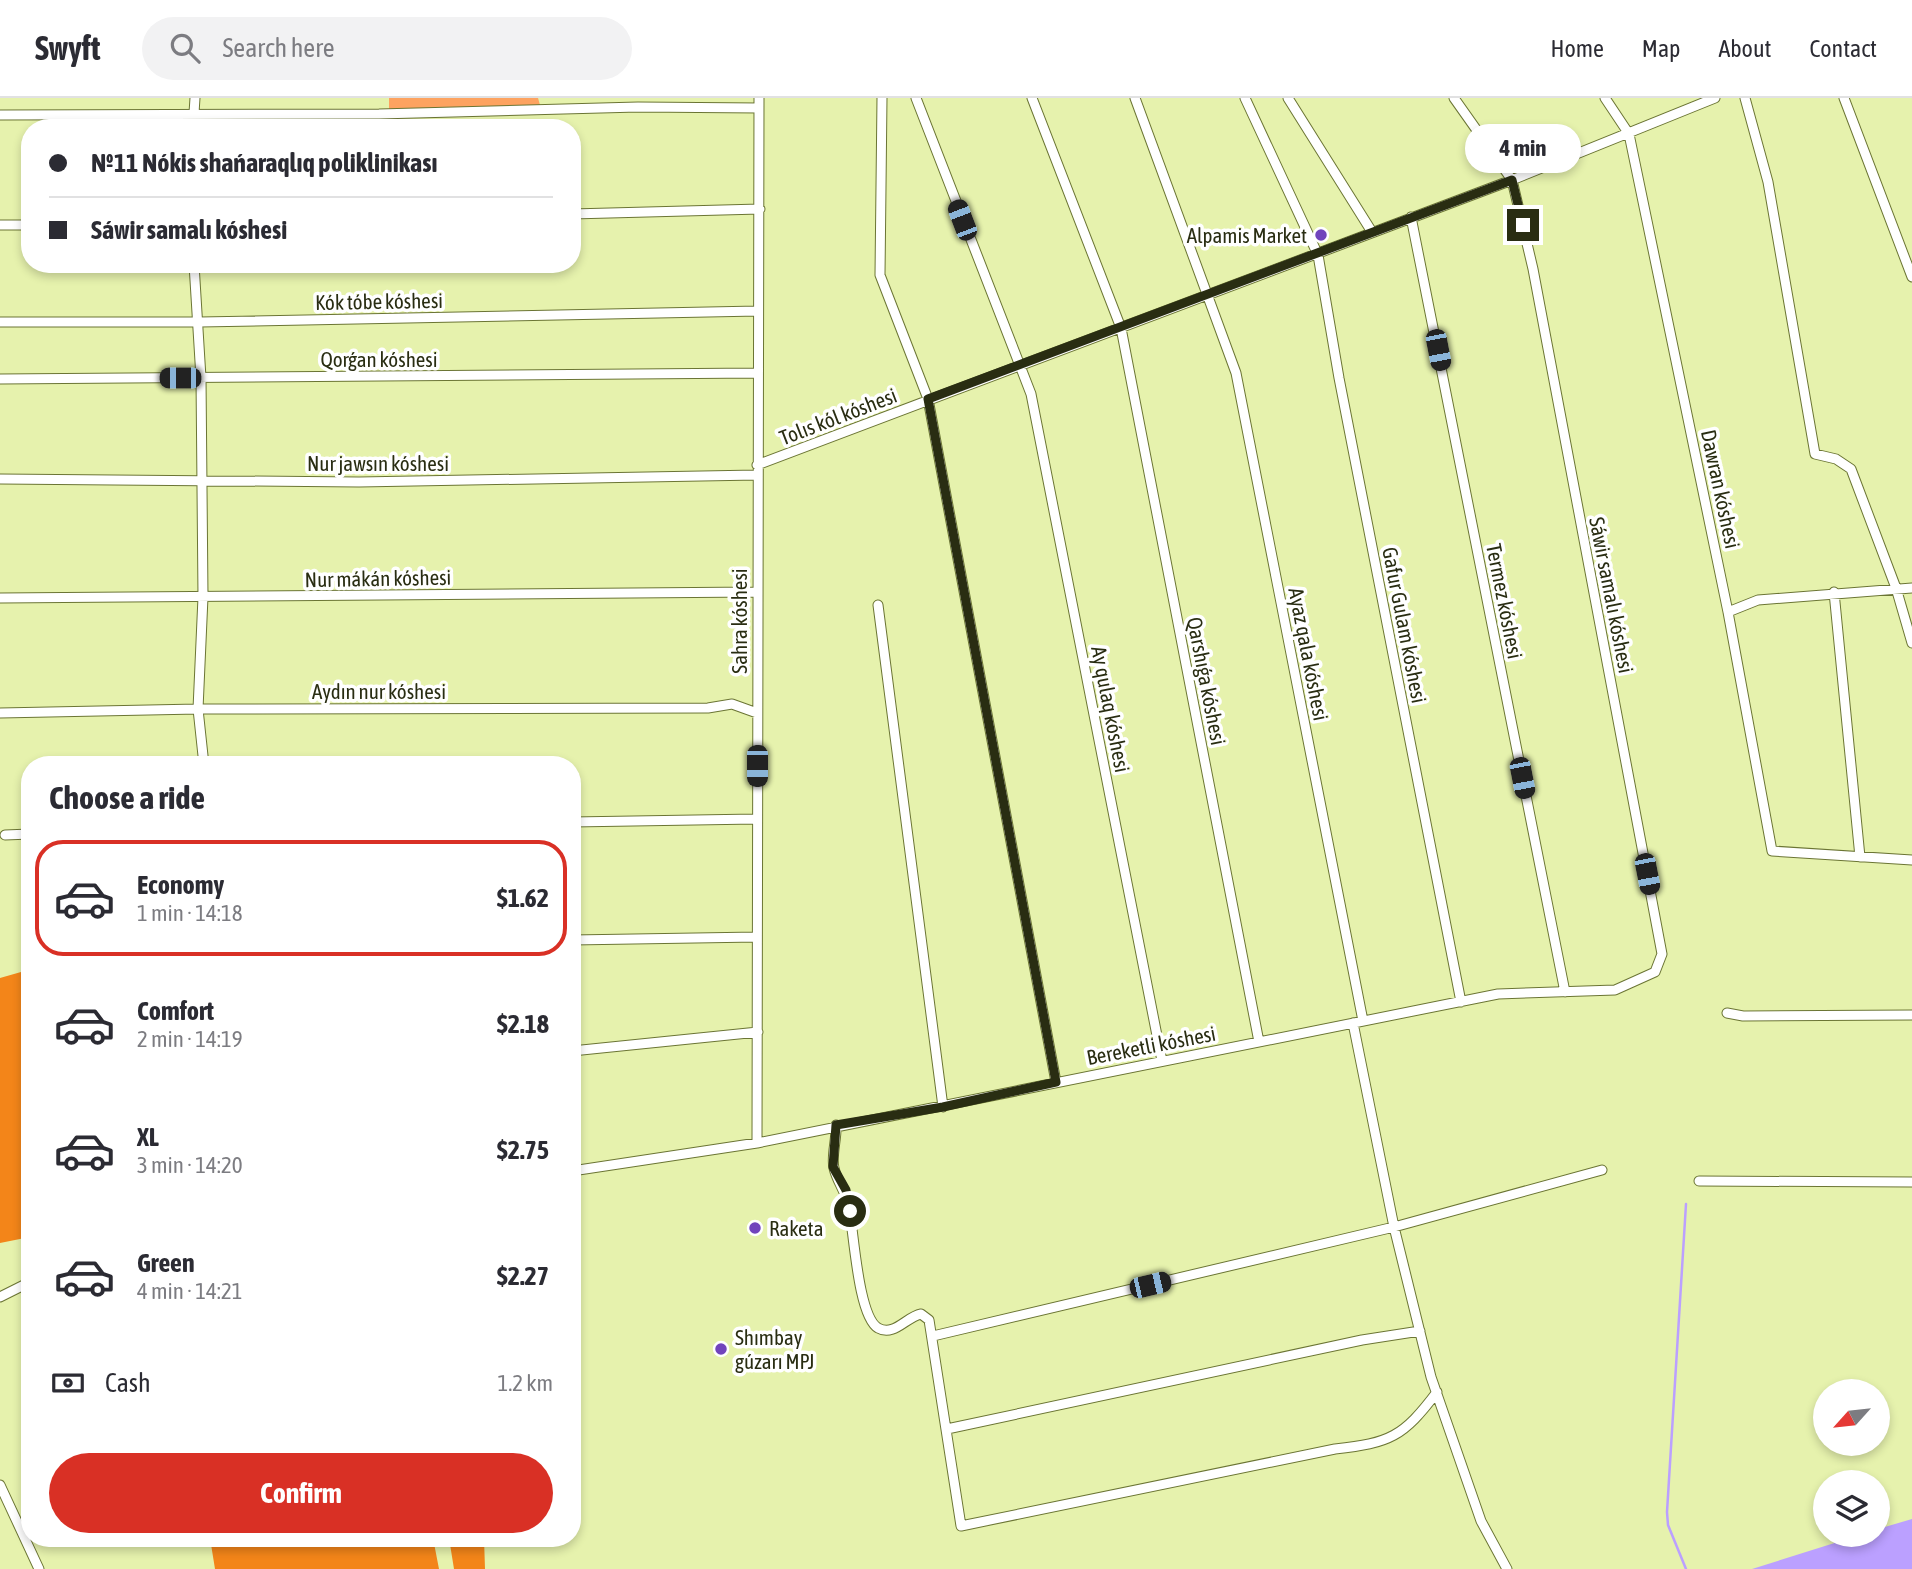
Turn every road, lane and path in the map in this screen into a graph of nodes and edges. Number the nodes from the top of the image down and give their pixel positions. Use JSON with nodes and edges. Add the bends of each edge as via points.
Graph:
{"nodes":[{"id":1,"x":195,"y":98,"type":"edge"},
{"id":2,"x":882,"y":98,"type":"edge"},
{"id":3,"x":916,"y":98,"type":"edge"},
{"id":4,"x":1032,"y":98,"type":"edge"},
{"id":5,"x":1135,"y":98,"type":"edge"},
{"id":6,"x":1245,"y":98,"type":"edge"},
{"id":7,"x":1288,"y":98,"type":"edge"},
{"id":8,"x":1454,"y":98,"type":"edge"},
{"id":9,"x":1605,"y":98,"type":"edge"},
{"id":10,"x":1715,"y":98,"type":"edge"},
{"id":11,"x":1745,"y":98,"type":"edge"},
{"id":12,"x":1844,"y":98,"type":"edge"},
{"id":13,"x":759,"y":103,"type":"edge"},
{"id":14,"x":194,"y":113,"type":"junction"},
{"id":15,"x":0,"y":115,"type":"edge"},
{"id":16,"x":194,"y":119,"type":"edge"},
{"id":17,"x":1629,"y":134,"type":"junction"},
{"id":18,"x":1512,"y":180,"type":"junction"},
{"id":19,"x":760,"y":209,"type":"junction"},
{"id":20,"x":581,"y":214,"type":"edge"},
{"id":21,"x":1411,"y":217,"type":"junction"},
{"id":22,"x":0,"y":225,"type":"edge"},
{"id":23,"x":21,"y":225,"type":"edge"},
{"id":24,"x":1372,"y":232,"type":"junction"},
{"id":25,"x":1318,"y":255,"type":"junction"},
{"id":26,"x":195,"y":273,"type":"edge"},
{"id":27,"x":1912,"y":277,"type":"edge"},
{"id":28,"x":1209,"y":296,"type":"junction"},
{"id":29,"x":758,"y":311,"type":"junction"},
{"id":30,"x":0,"y":322,"type":"edge"},
{"id":31,"x":200,"y":322,"type":"junction"},
{"id":32,"x":1121,"y":328,"type":"junction"},
{"id":33,"x":1018,"y":367,"type":"junction"},
{"id":34,"x":758,"y":373,"type":"junction"},
{"id":35,"x":201,"y":378,"type":"junction"},
{"id":36,"x":0,"y":379,"type":"edge"},
{"id":37,"x":928,"y":399,"type":"junction"},
{"id":38,"x":757,"y":464,"type":"junction"},
{"id":39,"x":757,"y":475,"type":"junction"},
{"id":40,"x":0,"y":479,"type":"edge"},
{"id":41,"x":201,"y":481,"type":"junction"},
{"id":42,"x":1896,"y":588,"type":"junction"},
{"id":43,"x":1912,"y":588,"type":"edge"},
{"id":44,"x":756,"y":592,"type":"junction"},
{"id":45,"x":1834,"y":592,"type":"junction"},
{"id":46,"x":203,"y":597,"type":"junction"},
{"id":47,"x":0,"y":598,"type":"edge"},
{"id":48,"x":878,"y":605,"type":"dead end"},
{"id":49,"x":1728,"y":612,"type":"junction"},
{"id":50,"x":1912,"y":643,"type":"edge"},
{"id":51,"x":198,"y":709,"type":"junction"},
{"id":52,"x":0,"y":713,"type":"edge"},
{"id":53,"x":757,"y":713,"type":"junction"},
{"id":54,"x":203,"y":756,"type":"edge"},
{"id":55,"x":756,"y":819,"type":"junction"},
{"id":56,"x":581,"y":822,"type":"edge"},
{"id":57,"x":21,"y":834,"type":"edge"},
{"id":58,"x":5,"y":835,"type":"dead end"},
{"id":59,"x":1860,"y":857,"type":"junction"},
{"id":60,"x":1912,"y":860,"type":"edge"},
{"id":61,"x":757,"y":937,"type":"junction"},
{"id":62,"x":581,"y":940,"type":"edge"},
{"id":63,"x":1615,"y":990,"type":"joint"},
{"id":64,"x":1564,"y":992,"type":"junction"},
{"id":65,"x":1461,"y":1002,"type":"junction"},
{"id":66,"x":1727,"y":1013,"type":"dead end"},
{"id":67,"x":1912,"y":1015,"type":"edge"},
{"id":68,"x":1358,"y":1022,"type":"junction"},
{"id":69,"x":758,"y":1032,"type":"junction"},
{"id":70,"x":1259,"y":1042,"type":"junction"},
{"id":71,"x":581,"y":1050,"type":"edge"},
{"id":72,"x":1161,"y":1061,"type":"junction"},
{"id":73,"x":1056,"y":1082,"type":"junction"},
{"id":74,"x":943,"y":1107,"type":"junction"},
{"id":75,"x":836,"y":1125,"type":"junction"},
{"id":76,"x":757,"y":1143,"type":"junction"},
{"id":77,"x":581,"y":1170,"type":"edge"},
{"id":78,"x":1602,"y":1170,"type":"dead end"},
{"id":79,"x":1699,"y":1181,"type":"dead end"},
{"id":80,"x":1912,"y":1182,"type":"edge"},
{"id":81,"x":1394,"y":1227,"type":"junction"},
{"id":82,"x":21,"y":1286,"type":"edge"},
{"id":83,"x":0,"y":1297,"type":"edge"},
{"id":84,"x":1420,"y":1331,"type":"junction"},
{"id":85,"x":933,"y":1336,"type":"junction"},
{"id":86,"x":1437,"y":1392,"type":"junction"},
{"id":87,"x":947,"y":1429,"type":"junction"},
{"id":88,"x":0,"y":1485,"type":"edge"},
{"id":89,"x":21,"y":1530,"type":"edge"},
{"id":90,"x":29,"y":1547,"type":"edge"},
{"id":91,"x":39,"y":1569,"type":"edge"},
{"id":92,"x":1507,"y":1569,"type":"edge"}],
"edges":[{"from":1,"to":14,"type":"street"},
{"from":2,"to":37,"type":"street","via":[[880,275]]},
{"from":3,"to":33,"type":"street","name":"Ay qulaq kóshesi"},
{"from":4,"to":32,"type":"street","name":"Qarshıǵa kóshesi"},
{"from":5,"to":28,"type":"street","name":"Ayaz qala kóshesi"},
{"from":6,"to":25,"type":"street","name":"Gafur Gulam kóshesi"},
{"from":7,"to":24,"type":"street"},
{"from":8,"to":18,"type":"street"},
{"from":9,"to":17,"type":"street"},
{"from":10,"to":17,"type":"street","name":"Tolıs kól kóshesi"},
{"from":11,"to":42,"type":"street","via":[[1768,182],[1815,454],[1851,469]]},
{"from":12,"to":27,"type":"street"},
{"from":13,"to":14,"type":"street"},
{"from":13,"to":19,"type":"street","name":"Sahra kóshesi"},
{"from":14,"to":15,"type":"street"},
{"from":14,"to":16,"type":"street"},
{"from":17,"to":18,"type":"street","name":"Tolıs kól kóshesi"},
{"from":17,"to":49,"type":"street","name":"Dawran kóshesi"},
{"from":18,"to":21,"type":"street","name":"Tolıs kól kóshesi"},
{"from":18,"to":63,"type":"street","name":"Sáwir samalı kóshesi","via":[[1533,269],[1662,954],[1655,972]]},
{"from":19,"to":20,"type":"street"},
{"from":19,"to":29,"type":"street","name":"Sahra kóshesi"},
{"from":21,"to":24,"type":"street","name":"Tolıs kól kóshesi"},
{"from":21,"to":64,"type":"street","name":"Termez kóshesi"},
{"from":22,"to":23,"type":"street"},
{"from":24,"to":25,"type":"street","name":"Tolıs kól kóshesi"},
{"from":25,"to":28,"type":"street","name":"Tolıs kól kóshesi"},
{"from":25,"to":65,"type":"street","name":"Gafur Gulam kóshesi"},
{"from":26,"to":31,"type":"street"},
{"from":28,"to":32,"type":"street","name":"Tolıs kól kóshesi"},
{"from":28,"to":68,"type":"street","name":"Ayaz qala kóshesi","via":[[1236,373]]},
{"from":29,"to":31,"type":"street","name":"Kók tóbe kóshesi"},
{"from":29,"to":34,"type":"street","name":"Sahra kóshesi"},
{"from":30,"to":31,"type":"street","name":"Kók tóbe kóshesi"},
{"from":31,"to":35,"type":"street"},
{"from":32,"to":33,"type":"street","name":"Tolıs kól kóshesi"},
{"from":32,"to":70,"type":"street","name":"Qarshıǵa kóshesi"},
{"from":33,"to":37,"type":"street","name":"Tolıs kól kóshesi"},
{"from":33,"to":72,"type":"street","name":"Ay qulaq kóshesi","via":[[1031,394]]},
{"from":34,"to":35,"type":"street","name":"Qorǵan kóshesi"},
{"from":34,"to":38,"type":"street","name":"Sahra kóshesi"},
{"from":35,"to":36,"type":"street","name":"Qorǵan kóshesi"},
{"from":35,"to":41,"type":"street"},
{"from":37,"to":38,"type":"street","name":"Tolıs kól kóshesi"},
{"from":37,"to":73,"type":"street"},
{"from":38,"to":39,"type":"street","name":"Sahra kóshesi"},
{"from":39,"to":41,"type":"street","name":"Nur jawsın kóshesi"},
{"from":39,"to":44,"type":"street","name":"Sahra kóshesi"},
{"from":40,"to":41,"type":"street","name":"Nur jawsın kóshesi"},
{"from":41,"to":46,"type":"street"},
{"from":42,"to":43,"type":"street"},
{"from":42,"to":45,"type":"street"},
{"from":42,"to":50,"type":"street"},
{"from":44,"to":46,"type":"street","name":"Nur mákán kóshesi"},
{"from":44,"to":53,"type":"street","name":"Sahra kóshesi"},
{"from":45,"to":49,"type":"street","via":[[1758,600]]},
{"from":45,"to":59,"type":"street"},
{"from":46,"to":47,"type":"street","name":"Nur mákán kóshesi"},
{"from":46,"to":51,"type":"street"},
{"from":48,"to":74,"type":"street"},
{"from":49,"to":59,"type":"street","name":"Dawran kóshesi","via":[[1772,851]]},
{"from":51,"to":52,"type":"street","name":"Aydın nur kóshesi"},
{"from":51,"to":53,"type":"street","name":"Aydın nur kóshesi","via":[[708,708],[732,704]]},
{"from":51,"to":54,"type":"street"},
{"from":53,"to":55,"type":"street","name":"Sahra kóshesi"},
{"from":55,"to":56,"type":"street"},
{"from":55,"to":61,"type":"street","name":"Sahra kóshesi"},
{"from":57,"to":58,"type":"street"},
{"from":59,"to":60,"type":"street"},
{"from":61,"to":62,"type":"street"},
{"from":61,"to":69,"type":"street","name":"Sahra kóshesi"},
{"from":63,"to":64,"type":"street","name":"Bereketli kóshesi"},
{"from":64,"to":65,"type":"street","name":"Bereketli kóshesi","via":[[1498,994]]},
{"from":65,"to":68,"type":"street","name":"Bereketli kóshesi"},
{"from":66,"to":67,"type":"street"},
{"from":68,"to":70,"type":"street","name":"Bereketli kóshesi"},
{"from":68,"to":81,"type":"street","name":"Ayaz qala kóshesi"},
{"from":69,"to":71,"type":"street"},
{"from":69,"to":76,"type":"street","name":"Sahra kóshesi"},
{"from":70,"to":72,"type":"street","name":"Bereketli kóshesi"},
{"from":72,"to":73,"type":"street","name":"Bereketli kóshesi"},
{"from":73,"to":74,"type":"street","name":"Bereketli kóshesi"},
{"from":74,"to":75,"type":"street","name":"Bereketli kóshesi"},
{"from":75,"to":76,"type":"street","name":"Bereketli kóshesi"},
{"from":75,"to":85,"type":"street","via":[[833,1167],[846,1190],[864,1305],[881,1330],[894,1329],[921,1314],[929,1320]]},
{"from":76,"to":77,"type":"street","name":"Bereketli kóshesi"},
{"from":78,"to":81,"type":"street"},
{"from":79,"to":80,"type":"street"},
{"from":81,"to":84,"type":"street","name":"Ayaz qala kóshesi"},
{"from":81,"to":85,"type":"street"},
{"from":82,"to":83,"type":"street"},
{"from":84,"to":86,"type":"street","name":"Ayaz qala kóshesi"},
{"from":84,"to":87,"type":"street"},
{"from":85,"to":87,"type":"street"},
{"from":86,"to":87,"type":"street","via":[[1411,1426],[1376,1444],[1321,1451],[961,1526]]},
{"from":86,"to":92,"type":"street","name":"Ayaz qala kóshesi","via":[[1480,1521]]},
{"from":88,"to":89,"type":"street"},
{"from":90,"to":91,"type":"street"}]}
